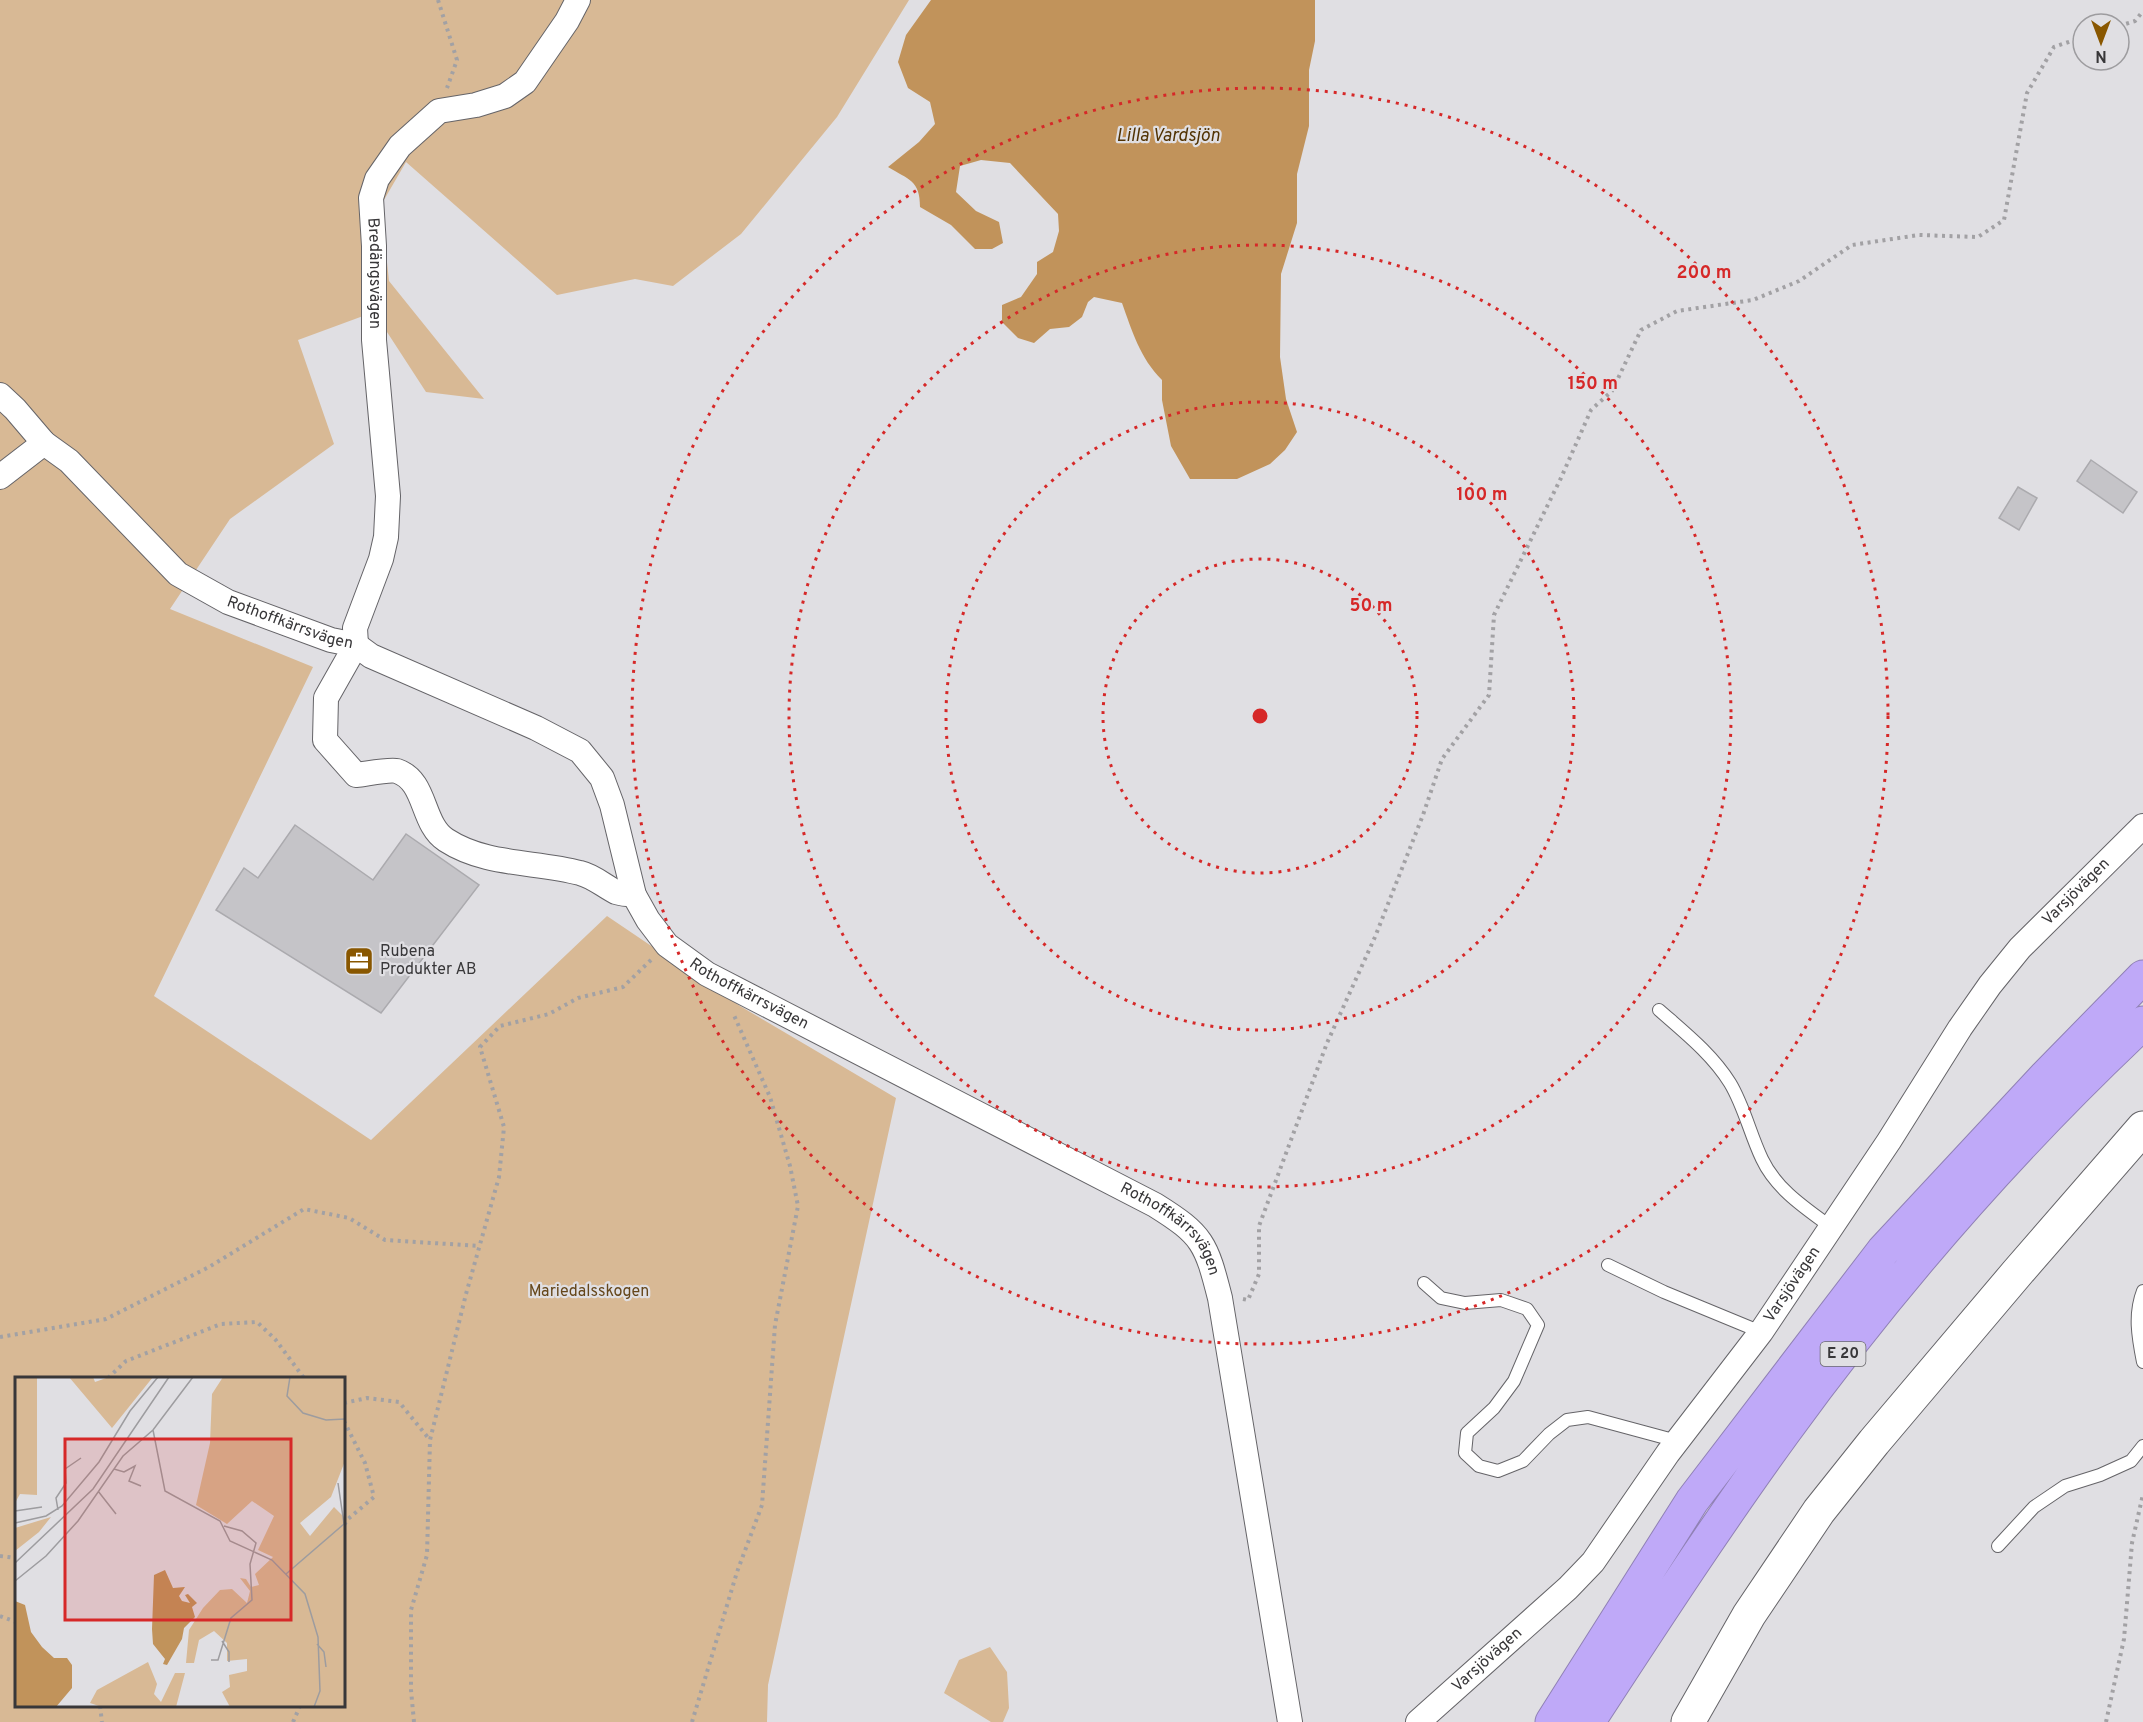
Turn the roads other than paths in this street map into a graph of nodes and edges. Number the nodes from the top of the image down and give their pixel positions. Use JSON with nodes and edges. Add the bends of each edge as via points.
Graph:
{"nodes":[{"id":1,"x":578,"y":0,"type":"edge"},
{"id":2,"x":0,"y":395,"type":"edge"},
{"id":3,"x":44,"y":442,"type":"junction"},
{"id":4,"x":0,"y":477,"type":"edge"},
{"id":5,"x":356,"y":645,"type":"junction"},
{"id":6,"x":2143,"y":826,"type":"edge"},
{"id":7,"x":634,"y":896,"type":"junction"},
{"id":8,"x":2143,"y":977,"type":"edge"},
{"id":9,"x":1659,"y":1010,"type":"dead end"},
{"id":10,"x":2143,"y":1023,"type":"edge"},
{"id":11,"x":2143,"y":1128,"type":"edge"},
{"id":12,"x":1830,"y":1227,"type":"junction"},
{"id":13,"x":1608,"y":1265,"type":"dead end"},
{"id":14,"x":1424,"y":1283,"type":"dead end"},
{"id":15,"x":2143,"y":1291,"type":"edge"},
{"id":16,"x":1761,"y":1332,"type":"junction"},
{"id":17,"x":2143,"y":1362,"type":"edge"},
{"id":18,"x":1677,"y":1441,"type":"junction"},
{"id":19,"x":2143,"y":1446,"type":"edge"},
{"id":20,"x":1998,"y":1546,"type":"dead end"},
{"id":21,"x":1290,"y":1722,"type":"edge"},
{"id":22,"x":1418,"y":1722,"type":"edge"},
{"id":23,"x":1552,"y":1722,"type":"edge"},
{"id":24,"x":1588,"y":1722,"type":"edge"},
{"id":25,"x":1688,"y":1722,"type":"edge"}],
"edges":[{"from":1,"to":5,"type":"street","name":"Bredängsvägen","via":[[525,82],[505,96],[439,111],[400,146],[377,178],[371,198],[374,340],[388,496],[386,537],[355,628]]},
{"from":2,"to":3,"type":"street","name":"Rothoffkärrsvägen"},
{"from":3,"to":4,"type":"street"},
{"from":3,"to":5,"type":"street","name":"Rothoffkärrsvägen","via":[[69,461],[178,574],[228,602],[331,640]]},
{"from":5,"to":7,"type":"street","name":"Rothoffkärrsvägen","via":[[371,656],[580,751],[602,778],[612,804]]},
{"from":5,"to":7,"type":"street","via":[[326,698],[325,740],[356,775],[396,771],[414,782],[432,824],[444,839],[466,851],[582,873]]},
{"from":6,"to":12,"type":"street","name":"Varsjövägen","via":[[2020,948],[1990,985]]},
{"from":7,"to":21,"type":"street","name":"Rothoffkärrsvägen","via":[[667,945],[707,974],[1155,1205],[1196,1235],[1206,1249],[1220,1298]]},
{"from":8,"to":23,"type":"highway","number":"E 20","via":[[1883,1251],[1692,1502]]},
{"from":9,"to":12,"type":"lane","via":[[1702,1049],[1729,1081],[1762,1162],[1775,1179],[1792,1198]]},
{"from":10,"to":24,"type":"highway","number":"E 20","via":[[2024,1143],[1924,1253],[1853,1341],[1700,1550]]},
{"from":11,"to":25,"type":"street","via":[[1819,1511],[1749,1615]]},
{"from":12,"to":16,"type":"street","name":"Varsjövägen"},
{"from":13,"to":16,"type":"lane"},
{"from":14,"to":18,"type":"lane","via":[[1442,1298],[1465,1303],[1501,1300],[1527,1309],[1538,1324],[1514,1381],[1494,1408],[1467,1433],[1465,1453],[1479,1466],[1498,1471],[1523,1461],[1567,1420],[1588,1416]]},
{"from":15,"to":17,"type":"lane","via":[[2137,1306],[2137,1327]]},
{"from":16,"to":18,"type":"street","name":"Varsjövägen"},
{"from":18,"to":22,"type":"street","name":"Varsjövägen","via":[[1575,1582]]},
{"from":19,"to":20,"type":"lane","via":[[2131,1461],[2066,1486],[2034,1507]]}]}
